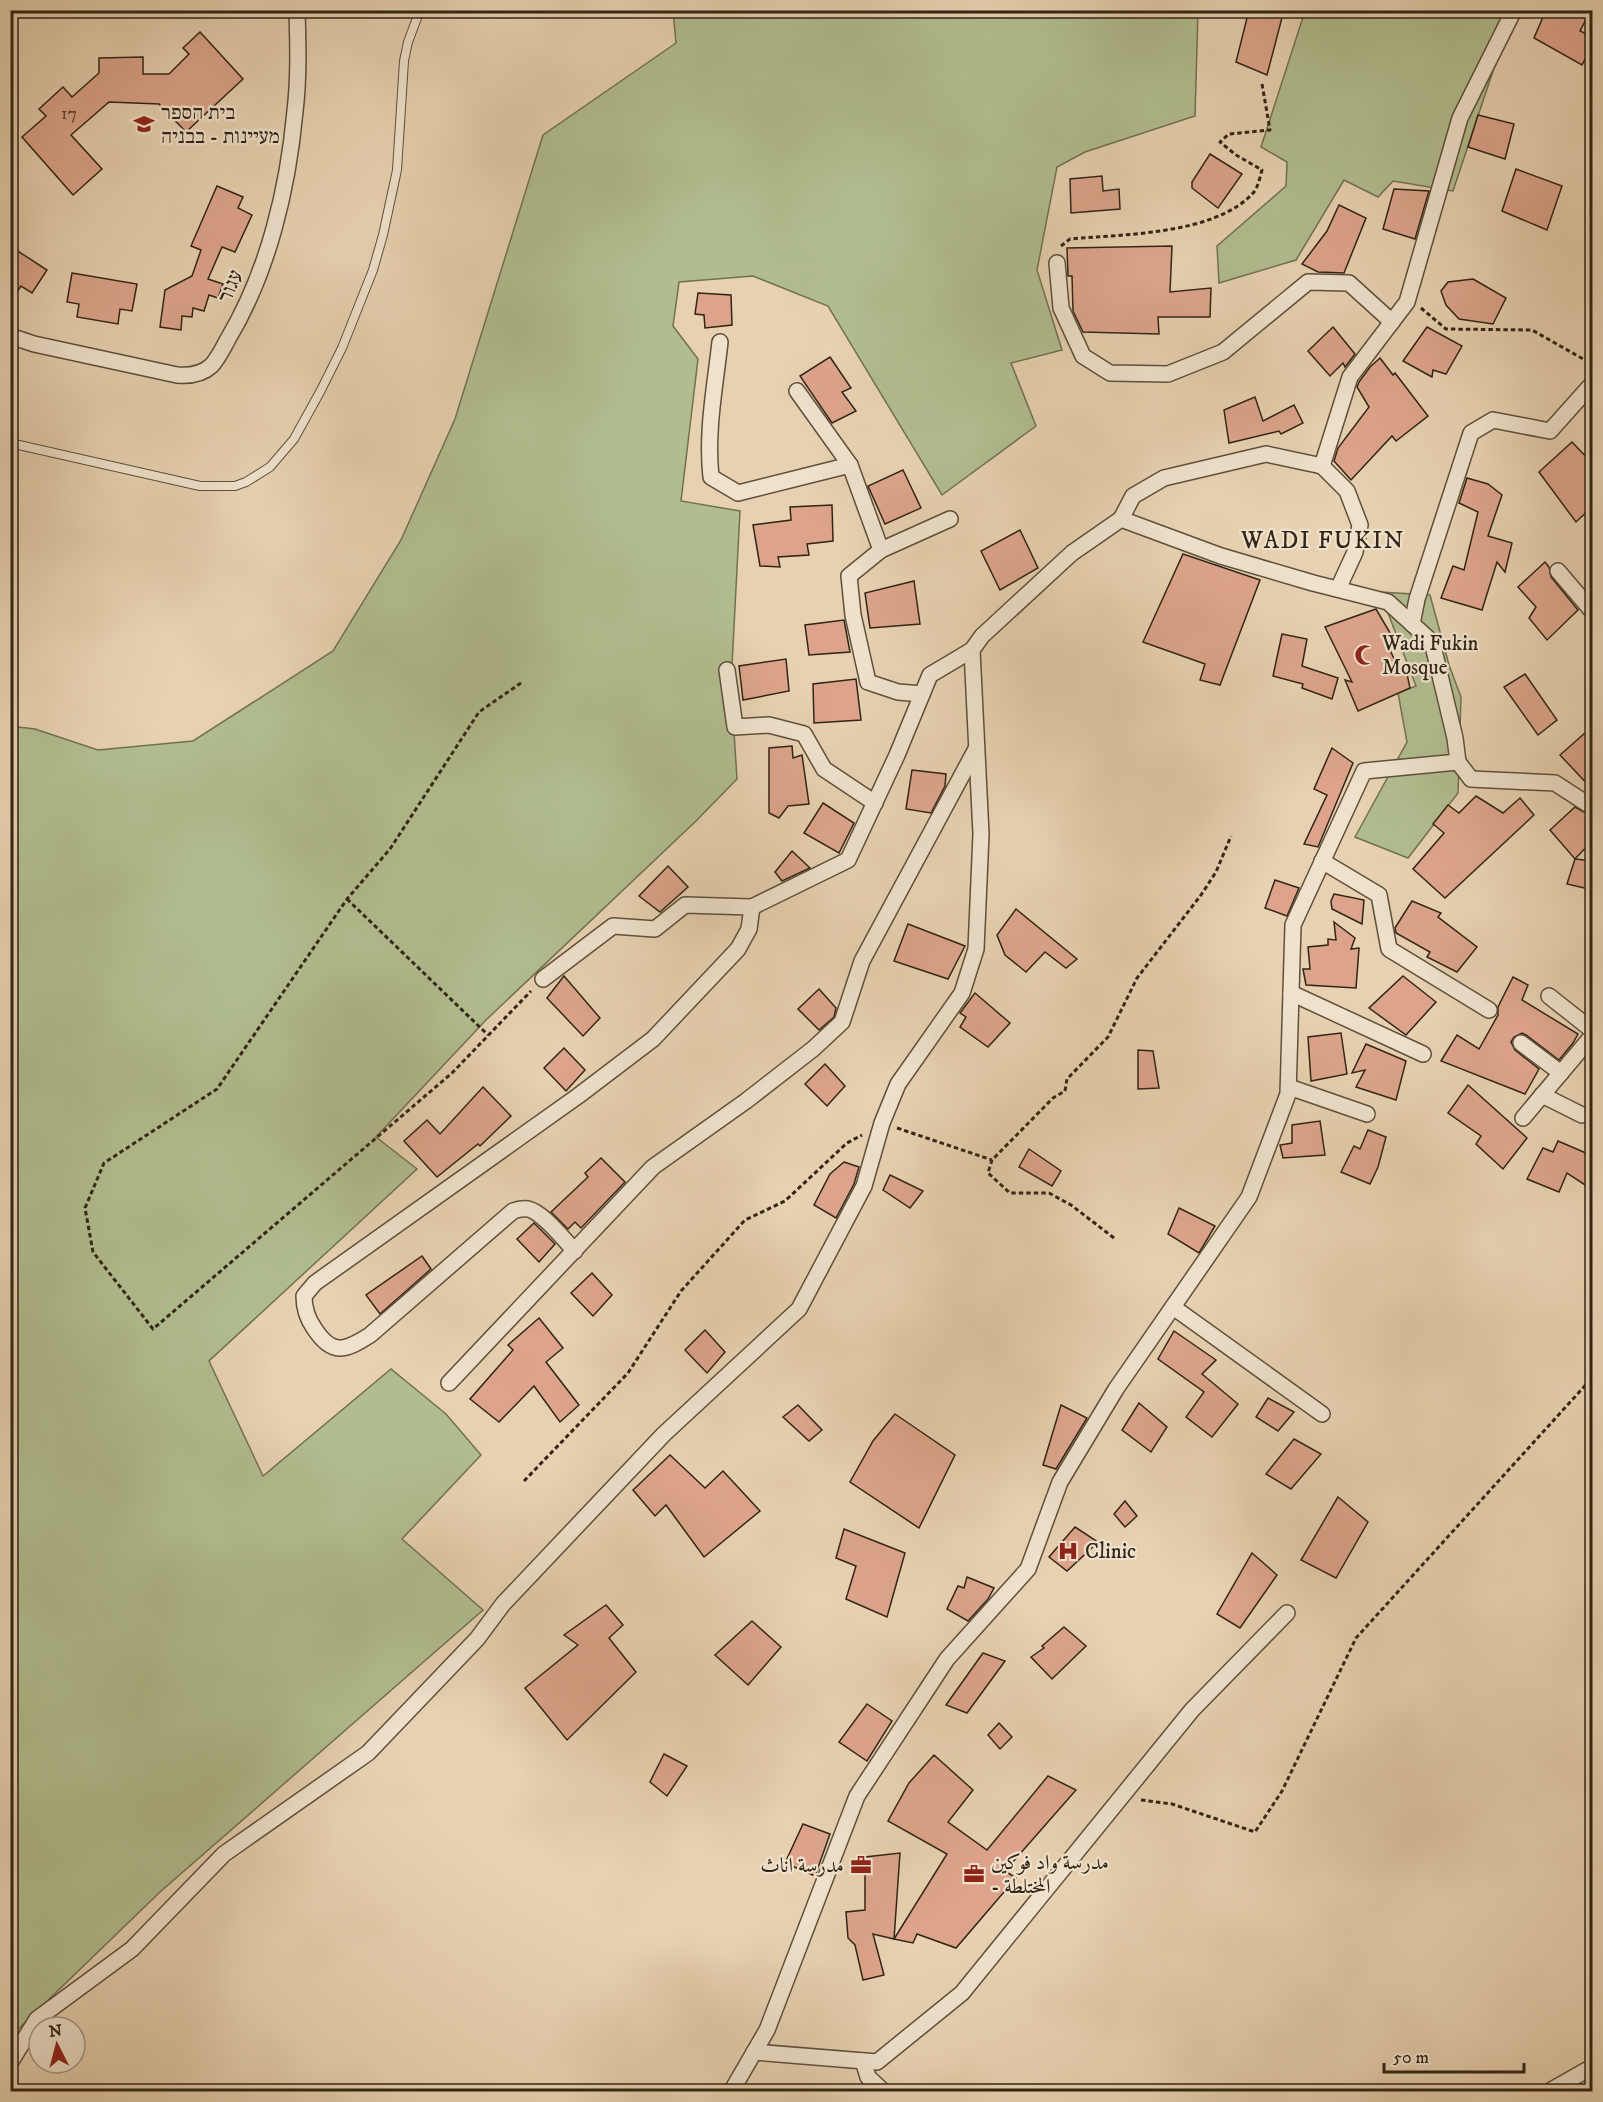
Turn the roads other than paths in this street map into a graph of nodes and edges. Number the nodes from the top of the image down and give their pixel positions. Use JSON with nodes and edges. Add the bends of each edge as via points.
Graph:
{"nodes":[{"id":1,"x":297,"y":10,"type":"edge"},
{"id":2,"x":420,"y":10,"type":"edge"},
{"id":3,"x":1514,"y":10,"type":"edge"},
{"id":4,"x":1057,"y":263,"type":"road end"},
{"id":5,"x":1392,"y":322,"type":"junction"},
{"id":6,"x":10,"y":336,"type":"edge"},
{"id":7,"x":720,"y":342,"type":"dead end"},
{"id":8,"x":1593,"y":384,"type":"edge"},
{"id":9,"x":797,"y":391,"type":"dead end"},
{"id":10,"x":10,"y":443,"type":"edge"},
{"id":11,"x":850,"y":465,"type":"junction"},
{"id":12,"x":1322,"y":466,"type":"junction"},
{"id":13,"x":950,"y":519,"type":"dead end"},
{"id":14,"x":1121,"y":519,"type":"junction"},
{"id":15,"x":881,"y":550,"type":"junction"},
{"id":16,"x":1558,"y":571,"type":"dead end"},
{"id":17,"x":1338,"y":589,"type":"junction"},
{"id":18,"x":1593,"y":611,"type":"edge"},
{"id":19,"x":1412,"y":624,"type":"junction"},
{"id":20,"x":972,"y":650,"type":"junction"},
{"id":21,"x":727,"y":670,"type":"dead end"},
{"id":22,"x":922,"y":694,"type":"junction"},
{"id":23,"x":976,"y":749,"type":"junction"},
{"id":24,"x":1458,"y":762,"type":"junction"},
{"id":25,"x":874,"y":803,"type":"junction"},
{"id":26,"x":1593,"y":807,"type":"edge"},
{"id":27,"x":1322,"y":861,"type":"junction"},
{"id":28,"x":752,"y":907,"type":"junction"},
{"id":29,"x":543,"y":979,"type":"road end"},
{"id":30,"x":1291,"y":993,"type":"junction"},
{"id":31,"x":1550,"y":996,"type":"dead end"},
{"id":32,"x":1489,"y":1010,"type":"dead end"},
{"id":33,"x":1593,"y":1030,"type":"edge"},
{"id":34,"x":1593,"y":1036,"type":"edge"},
{"id":35,"x":1521,"y":1043,"type":"dead end"},
{"id":36,"x":1423,"y":1054,"type":"dead end"},
{"id":37,"x":1561,"y":1073,"type":"junction"},
{"id":38,"x":1289,"y":1087,"type":"junction"},
{"id":39,"x":1542,"y":1095,"type":"junction"},
{"id":40,"x":1367,"y":1114,"type":"dead end"},
{"id":41,"x":1582,"y":1115,"type":"dead end"},
{"id":42,"x":1523,"y":1118,"type":"dead end"},
{"id":43,"x":576,"y":1251,"type":"junction"},
{"id":44,"x":1173,"y":1307,"type":"junction"},
{"id":45,"x":449,"y":1383,"type":"dead end"},
{"id":46,"x":1322,"y":1414,"type":"dead end"},
{"id":47,"x":1287,"y":1613,"type":"dead end"},
{"id":48,"x":754,"y":2052,"type":"junction"},
{"id":49,"x":863,"y":2061,"type":"junction"},
{"id":50,"x":10,"y":2063,"type":"edge"},
{"id":51,"x":1593,"y":2067,"type":"edge"},
{"id":52,"x":731,"y":2091,"type":"edge"},
{"id":53,"x":884,"y":2091,"type":"edge"},
{"id":54,"x":1548,"y":2091,"type":"edge"}],
"edges":[{"from":1,"to":6,"type":"street","name":"עגור","via":[[295,113],[280,201],[251,294],[214,362],[197,374],[181,375]]},
{"from":2,"to":10,"type":"lane","via":[[404,61],[397,170],[373,270],[320,392],[294,439],[276,461],[246,482],[211,487]]},
{"from":3,"to":5,"type":"street","via":[[1460,118],[1407,302]]},
{"from":4,"to":5,"type":"street","via":[[1061,308],[1083,356],[1110,373],[1168,374],[1223,352],[1308,282],[1349,283]]},
{"from":5,"to":12,"type":"street","via":[[1350,377]]},
{"from":7,"to":11,"type":"street","via":[[709,431],[711,477],[738,493]]},
{"from":8,"to":19,"type":"street","via":[[1550,431],[1493,420],[1471,433]]},
{"from":9,"to":11,"type":"street"},
{"from":11,"to":15,"type":"street"},
{"from":12,"to":14,"type":"street","via":[[1266,454],[1164,478],[1133,496]]},
{"from":12,"to":17,"type":"street","via":[[1347,491],[1360,525],[1355,552]]},
{"from":13,"to":15,"type":"street"},
{"from":14,"to":17,"type":"street","via":[[1221,556]]},
{"from":14,"to":20,"type":"street","via":[[1072,554],[982,636]]},
{"from":15,"to":22,"type":"street","via":[[849,576],[868,682],[898,692]]},
{"from":16,"to":18,"type":"street"},
{"from":17,"to":19,"type":"street","via":[[1388,602]]},
{"from":19,"to":24,"type":"street","via":[[1432,642]]},
{"from":20,"to":22,"type":"street","via":[[930,675]]},
{"from":20,"to":23,"type":"street"},
{"from":21,"to":25,"type":"street","via":[[735,727],[769,725],[804,734],[824,770]]},
{"from":22,"to":25,"type":"street"},
{"from":23,"to":43,"type":"street","via":[[862,961],[842,1022],[805,1055],[653,1167]]},
{"from":23,"to":50,"type":"street","via":[[981,834],[976,949],[962,993],[898,1084],[864,1186],[799,1309],[664,1434],[368,1753],[224,1854],[132,1949],[37,2019]]},
{"from":24,"to":26,"type":"street","via":[[1471,779],[1555,783]]},
{"from":24,"to":27,"type":"street","via":[[1364,771]]},
{"from":25,"to":28,"type":"street","via":[[848,860]]},
{"from":27,"to":30,"type":"street","via":[[1293,925]]},
{"from":27,"to":32,"type":"street","via":[[1379,895],[1389,949]]},
{"from":28,"to":29,"type":"street","via":[[685,905],[655,929],[613,926]]},
{"from":28,"to":43,"type":"street","via":[[749,929],[738,949],[653,1039],[315,1283],[304,1296],[304,1305],[323,1342],[330,1347],[353,1346],[513,1211],[523,1208],[541,1216]]},
{"from":30,"to":36,"type":"street"},
{"from":30,"to":38,"type":"street"},
{"from":31,"to":33,"type":"street"},
{"from":34,"to":37,"type":"street"},
{"from":35,"to":37,"type":"street"},
{"from":37,"to":39,"type":"street"},
{"from":38,"to":40,"type":"street"},
{"from":38,"to":44,"type":"street","via":[[1249,1197]]},
{"from":39,"to":41,"type":"street"},
{"from":39,"to":42,"type":"street"},
{"from":43,"to":45,"type":"street"},
{"from":44,"to":46,"type":"street"},
{"from":44,"to":48,"type":"street","via":[[1116,1389],[1059,1482],[1028,1569],[947,1659],[856,1796],[767,2030]]},
{"from":47,"to":49,"type":"street","via":[[1192,1710],[962,1993],[877,2062]]},
{"from":48,"to":49,"type":"street"},
{"from":48,"to":52,"type":"street"},
{"from":49,"to":53,"type":"street","via":[[867,2077]]},
{"from":51,"to":54,"type":"street"}]}
